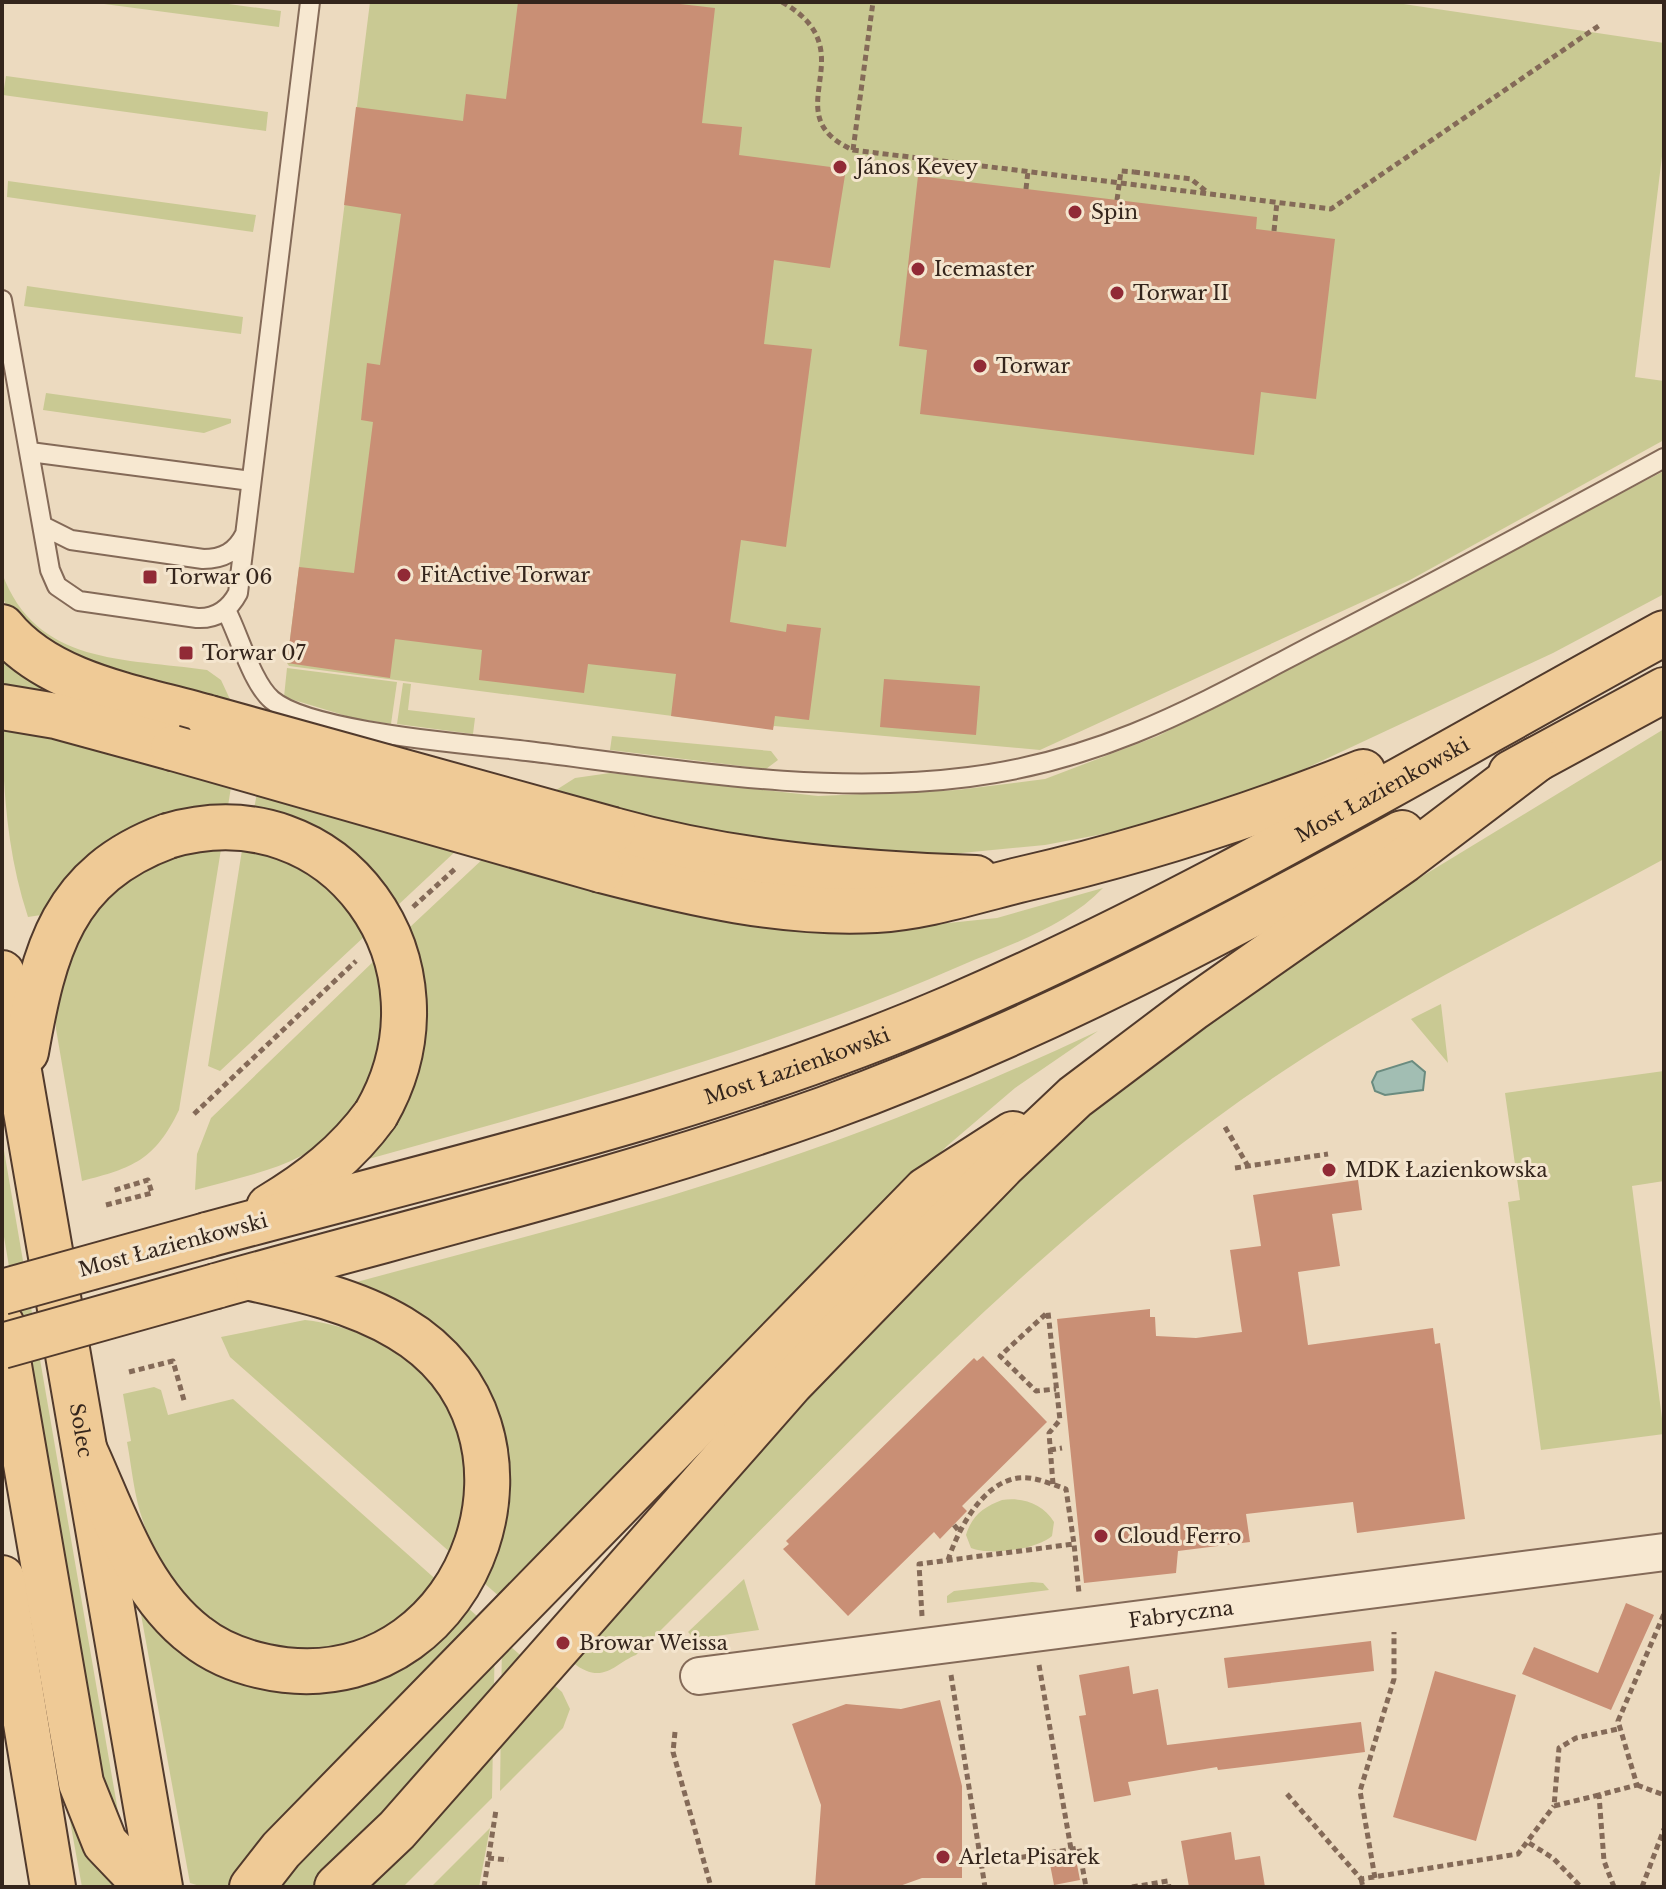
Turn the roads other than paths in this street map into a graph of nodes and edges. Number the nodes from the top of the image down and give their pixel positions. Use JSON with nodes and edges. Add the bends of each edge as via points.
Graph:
{"nodes":[{"id":1,"x":310,"y":2,"type":"edge"},
{"id":2,"x":2,"y":300,"type":"edge"},
{"id":3,"x":30,"y":452,"type":"junction"},
{"id":4,"x":1664,"y":458,"type":"edge"},
{"id":5,"x":251,"y":481,"type":"junction"},
{"id":6,"x":43,"y":526,"type":"junction"},
{"id":7,"x":245,"y":534,"type":"junction"},
{"id":8,"x":226,"y":610,"type":"junction"},
{"id":9,"x":2,"y":627,"type":"edge"},
{"id":10,"x":1664,"y":633,"type":"edge"},
{"id":11,"x":1664,"y":690,"type":"edge"},
{"id":12,"x":1536,"y":702,"type":"junction"},
{"id":13,"x":2,"y":707,"type":"edge"},
{"id":14,"x":1537,"y":759,"type":"junction"},
{"id":15,"x":607,"y":850,"type":"junction"},
{"id":16,"x":2,"y":973,"type":"edge"},
{"id":17,"x":21,"y":1082,"type":"junction"},
{"id":18,"x":1075,"y":1097,"type":"junction"},
{"id":19,"x":221,"y":1231,"type":"junction"},
{"id":20,"x":232,"y":1282,"type":"junction"},
{"id":21,"x":2,"y":1292,"type":"edge"},
{"id":22,"x":2,"y":1325,"type":"edge"},
{"id":23,"x":2,"y":1346,"type":"edge"},
{"id":24,"x":85,"y":1451,"type":"junction"},
{"id":25,"x":1664,"y":1552,"type":"edge"},
{"id":26,"x":2,"y":1578,"type":"edge"},
{"id":27,"x":699,"y":1676,"type":"dead end"},
{"id":28,"x":53,"y":1887,"type":"edge"},
{"id":29,"x":147,"y":1887,"type":"edge"},
{"id":30,"x":160,"y":1887,"type":"edge"},
{"id":31,"x":252,"y":1887,"type":"edge"},
{"id":32,"x":337,"y":1887,"type":"edge"}],
"edges":[{"from":1,"to":5,"type":"lane"},
{"from":2,"to":3,"type":"lane"},
{"from":3,"to":5,"type":"lane"},
{"from":3,"to":6,"type":"lane"},
{"from":4,"to":8,"type":"lane","via":[[1144,732],[1075,757],[968,777],[886,783],[778,780],[361,730],[298,713],[270,699],[257,683]]},
{"from":5,"to":7,"type":"lane"},
{"from":6,"to":7,"type":"lane","via":[[71,540],[203,559],[233,551]]},
{"from":6,"to":8,"type":"lane","via":[[51,575],[71,597],[197,618]]},
{"from":7,"to":8,"type":"lane","via":[[238,593]]},
{"from":9,"to":15,"type":"main road","bridge":true,"via":[[36,656],[73,676]]},
{"from":10,"to":12,"type":"main road"},
{"from":11,"to":14,"type":"main road"},
{"from":12,"to":15,"type":"main road","via":[[1213,828],[946,901],[839,910],[728,899]]},
{"from":12,"to":19,"type":"main road","name":"Most Łazienkowski","via":[[1145,916],[952,1008],[692,1102]]},
{"from":13,"to":15,"type":"main road","bridge":true},
{"from":14,"to":18,"type":"main road"},
{"from":14,"to":20,"type":"main road","via":[[1239,921],[969,1053],[703,1150]]},
{"from":16,"to":17,"type":"main road","name":"Solec"},
{"from":17,"to":19,"type":"main road","bridge":true,"via":[[37,991],[58,927],[96,877],[126,855],[168,836],[225,827],[279,837],[328,862],[372,904],[397,955],[406,1008],[398,1065],[376,1114],[356,1140],[325,1169]]},
{"from":17,"to":24,"type":"main road","name":"Solec"},
{"from":18,"to":31,"type":"main road","via":[[926,1190],[281,1850]]},
{"from":18,"to":32,"type":"main road","via":[[791,1383],[397,1830]]},
{"from":19,"to":21,"type":"main road","name":"Most Łazienkowski","bridge":true},
{"from":20,"to":23,"type":"main road","bridge":true},
{"from":20,"to":24,"type":"main road","via":[[309,1292],[379,1317],[424,1346],[460,1387],[482,1439],[488,1498],[478,1545],[450,1598],[399,1644],[353,1664],[302,1671],[265,1667],[221,1652],[195,1636],[148,1584]]},
{"from":22,"to":29,"type":"main road","via":[[79,1773],[95,1823],[117,1859]]},
{"from":24,"to":30,"type":"main road","name":"Solec"},
{"from":25,"to":27,"type":"street","name":"Fabryczna"},
{"from":26,"to":28,"type":"main road"}]}
